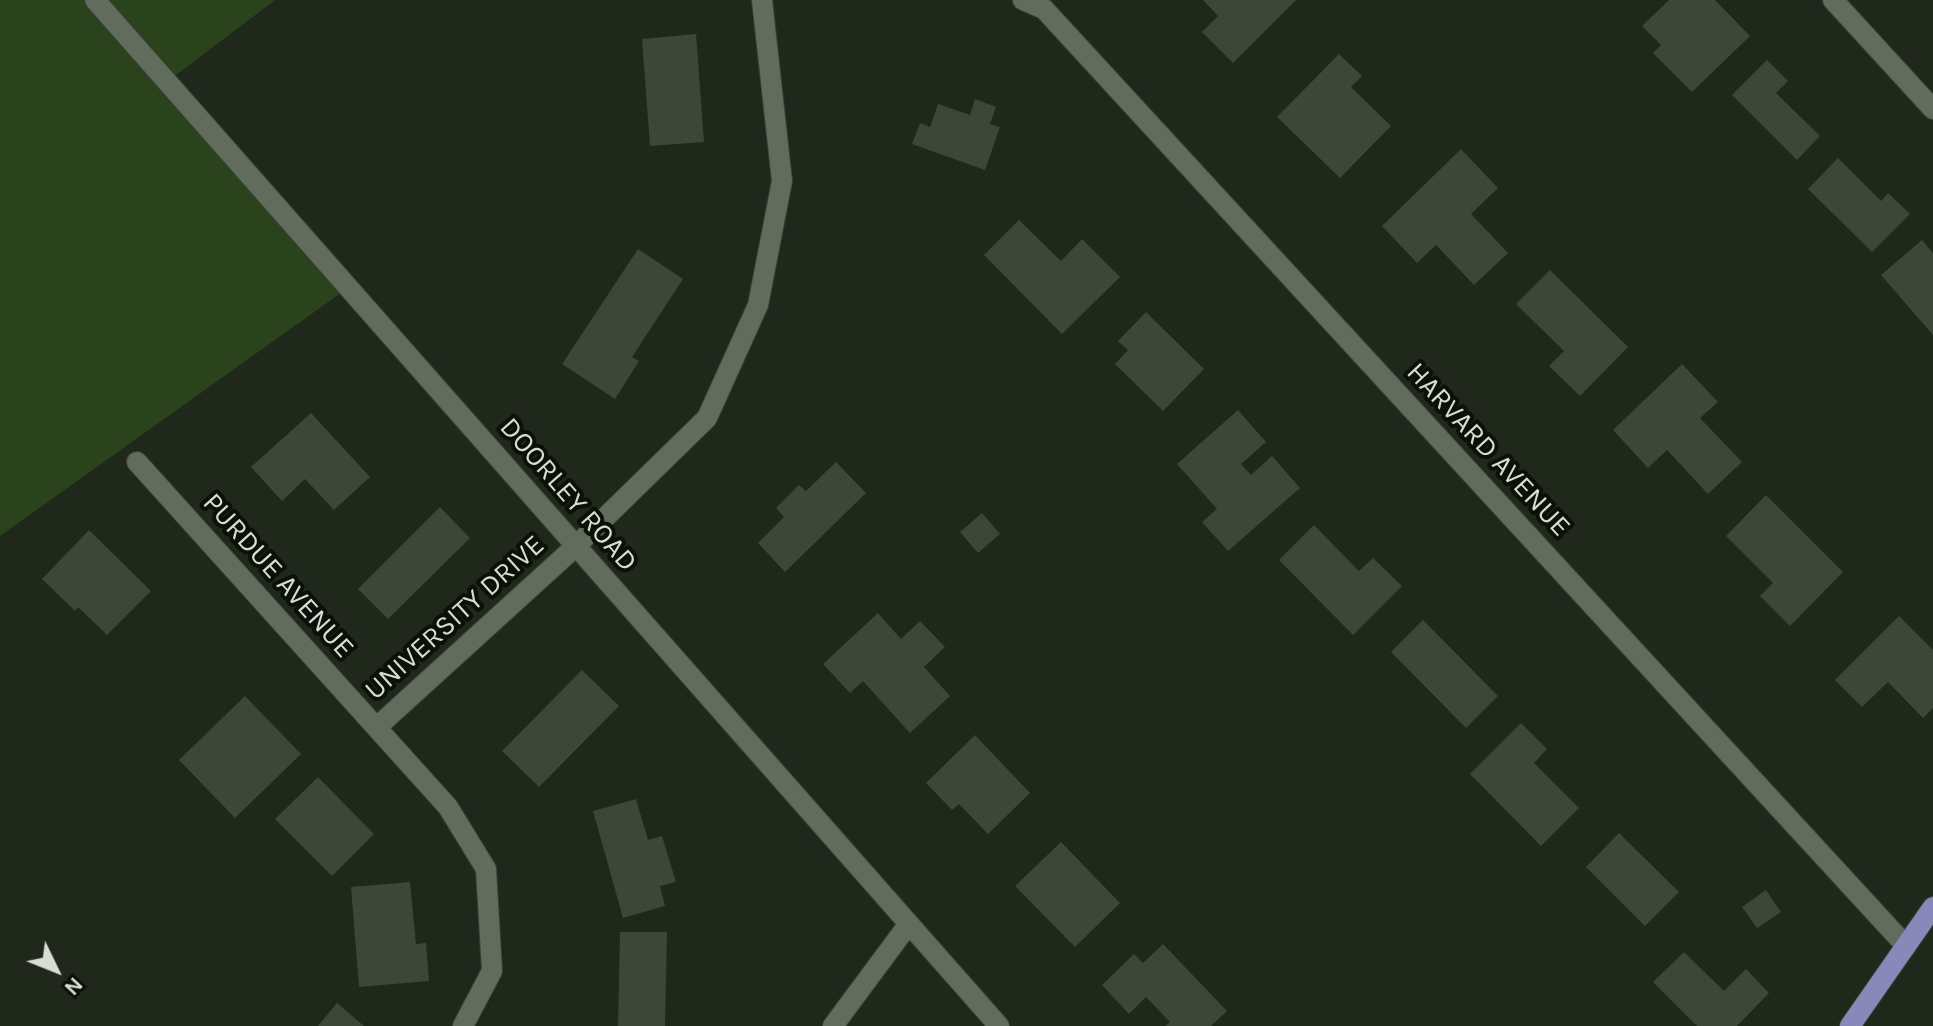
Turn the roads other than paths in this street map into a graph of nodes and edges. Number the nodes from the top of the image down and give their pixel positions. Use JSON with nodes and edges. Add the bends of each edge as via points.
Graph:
{"nodes":[{"id":1,"x":95,"y":0,"type":"edge"},
{"id":2,"x":1023,"y":0,"type":"edge"},
{"id":3,"x":1833,"y":0,"type":"edge"},
{"id":4,"x":769,"y":1,"type":"edge"},
{"id":5,"x":1933,"y":109,"type":"edge"},
{"id":6,"x":137,"y":462,"type":"dead end"},
{"id":7,"x":576,"y":546,"type":"junction"},
{"id":8,"x":377,"y":727,"type":"junction"},
{"id":9,"x":1933,"y":907,"type":"edge"},
{"id":10,"x":908,"y":925,"type":"junction"},
{"id":11,"x":1906,"y":946,"type":"junction"},
{"id":12,"x":463,"y":1026,"type":"edge"},
{"id":13,"x":833,"y":1026,"type":"edge"},
{"id":14,"x":999,"y":1026,"type":"edge"},
{"id":15,"x":1850,"y":1026,"type":"edge"}],
"edges":[{"from":1,"to":7,"type":"street","name":"DOORLEY ROAD"},
{"from":2,"to":11,"type":"street","name":"HARVARD AVENUE","via":[[1044,9]]},
{"from":3,"to":5,"type":"street"},
{"from":4,"to":7,"type":"street","name":"UNIVERSITY DRIVE","via":[[782,181],[758,305],[707,418]]},
{"from":6,"to":8,"type":"street","name":"PURDUE AVENUE"},
{"from":7,"to":8,"type":"street","name":"UNIVERSITY DRIVE"},
{"from":7,"to":10,"type":"street","name":"DOORLEY ROAD"},
{"from":8,"to":12,"type":"street","name":"PURDUE AVENUE","via":[[448,807],[486,869],[492,971]]},
{"from":9,"to":11,"type":"main road"},
{"from":10,"to":13,"type":"street"},
{"from":10,"to":14,"type":"street","name":"DOORLEY ROAD"},
{"from":11,"to":15,"type":"main road"}]}
